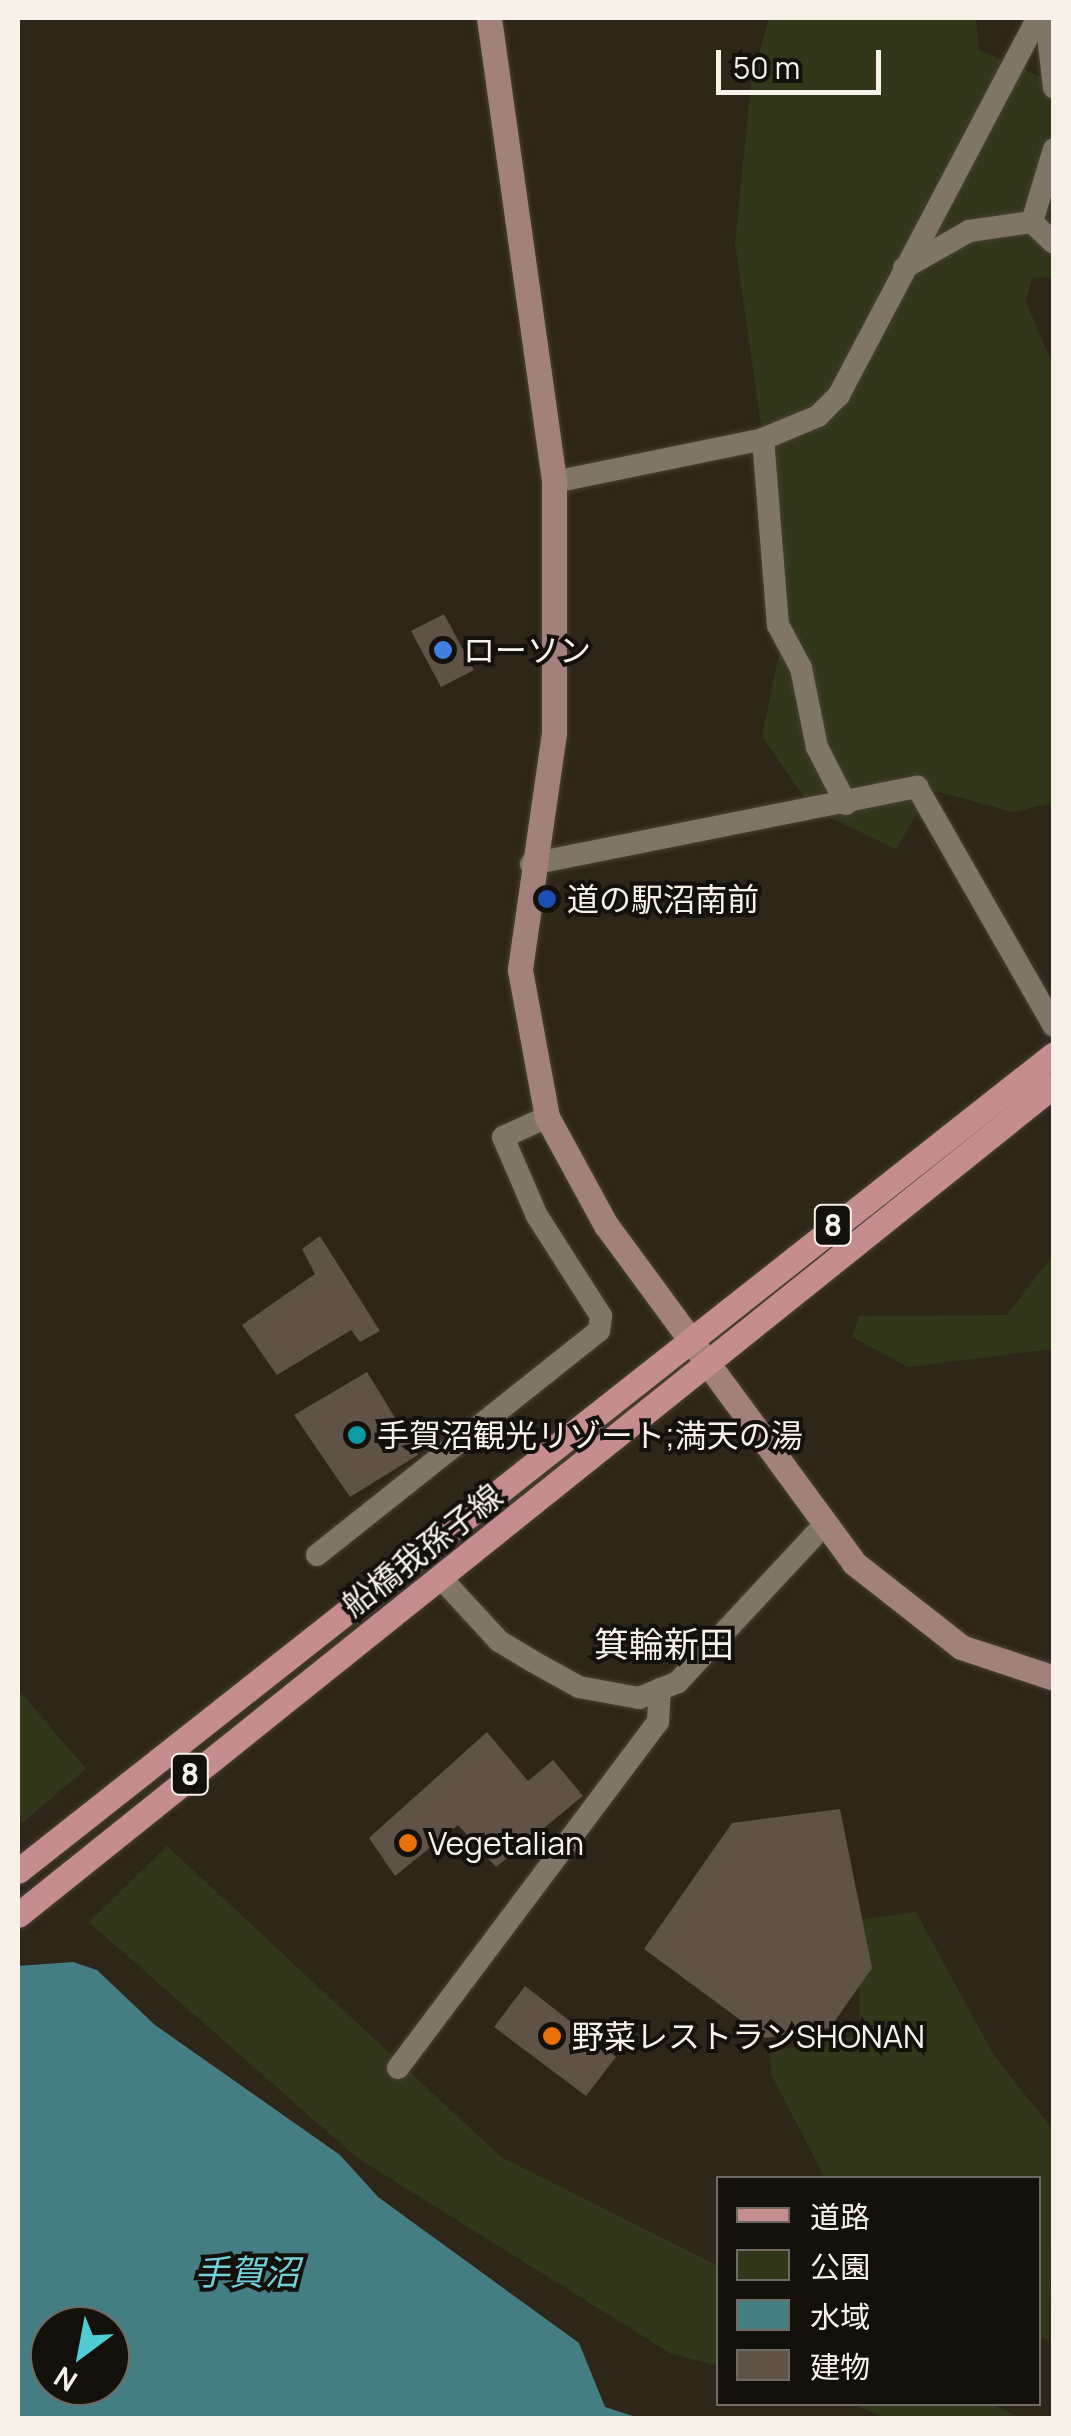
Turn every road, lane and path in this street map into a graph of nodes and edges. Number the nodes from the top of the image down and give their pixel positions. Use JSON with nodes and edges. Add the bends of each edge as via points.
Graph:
{"nodes":[{"id":1,"x":489,"y":18,"type":"edge"},
{"id":2,"x":1038,"y":18,"type":"edge"},
{"id":3,"x":1046,"y":18,"type":"edge"},
{"id":4,"x":1054,"y":88,"type":"edge"},
{"id":5,"x":1054,"y":149,"type":"edge"},
{"id":6,"x":1032,"y":222,"type":"junction"},
{"id":7,"x":1054,"y":243,"type":"edge"},
{"id":8,"x":904,"y":268,"type":"junction"},
{"id":9,"x":763,"y":439,"type":"junction"},
{"id":10,"x":554,"y":482,"type":"junction"},
{"id":11,"x":846,"y":804,"type":"junction"},
{"id":12,"x":531,"y":864,"type":"junction"},
{"id":13,"x":1054,"y":1026,"type":"edge"},
{"id":14,"x":1054,"y":1054,"type":"edge"},
{"id":15,"x":1054,"y":1085,"type":"edge"},
{"id":16,"x":547,"y":1117,"type":"junction"},
{"id":17,"x":687,"y":1340,"type":"junction"},
{"id":18,"x":705,"y":1366,"type":"junction"},
{"id":19,"x":824,"y":1526,"type":"junction"},
{"id":20,"x":317,"y":1555,"type":"dead end"},
{"id":21,"x":440,"y":1577,"type":"junction"},
{"id":22,"x":1054,"y":1678,"type":"edge"},
{"id":23,"x":660,"y":1689,"type":"junction"},
{"id":24,"x":18,"y":1871,"type":"edge"},
{"id":25,"x":18,"y":1915,"type":"edge"},
{"id":26,"x":398,"y":2068,"type":"dead end"}],
"edges":[{"from":1,"to":10,"type":"street"},
{"from":2,"to":8,"type":"street"},
{"from":3,"to":4,"type":"street"},
{"from":5,"to":6,"type":"street"},
{"from":6,"to":7,"type":"street"},
{"from":6,"to":8,"type":"street","via":[[969,231]]},
{"from":8,"to":9,"type":"street","via":[[840,394],[818,416]]},
{"from":9,"to":10,"type":"street"},
{"from":9,"to":11,"type":"street","via":[[778,625],[802,668],[817,747]]},
{"from":10,"to":12,"type":"street","via":[[554,733]]},
{"from":11,"to":12,"type":"street"},
{"from":11,"to":13,"type":"street","via":[[917,787]]},
{"from":12,"to":16,"type":"street","via":[[522,1008]]},
{"from":14,"to":17,"type":"main road","name":"船橋我孫子線","number":"8"},
{"from":15,"to":18,"type":"main road","name":"船橋我孫子線","number":"8"},
{"from":16,"to":17,"type":"street","via":[[577,1181]]},
{"from":16,"to":20,"type":"street","via":[[503,1137],[537,1216],[602,1316],[599,1332]]},
{"from":17,"to":18,"type":"street"},
{"from":17,"to":24,"type":"main road","name":"船橋我孫子線","number":"8"},
{"from":18,"to":19,"type":"street"},
{"from":18,"to":21,"type":"main road","name":"船橋我孫子線","number":"8"},
{"from":19,"to":22,"type":"street","via":[[901,1608],[961,1646]]},
{"from":19,"to":23,"type":"street","via":[[708,1652]]},
{"from":21,"to":23,"type":"street","via":[[499,1641],[579,1687],[616,1698]]},
{"from":21,"to":25,"type":"main road","name":"船橋我孫子線","number":"8"},
{"from":23,"to":26,"type":"street","via":[[658,1722]]}]}
